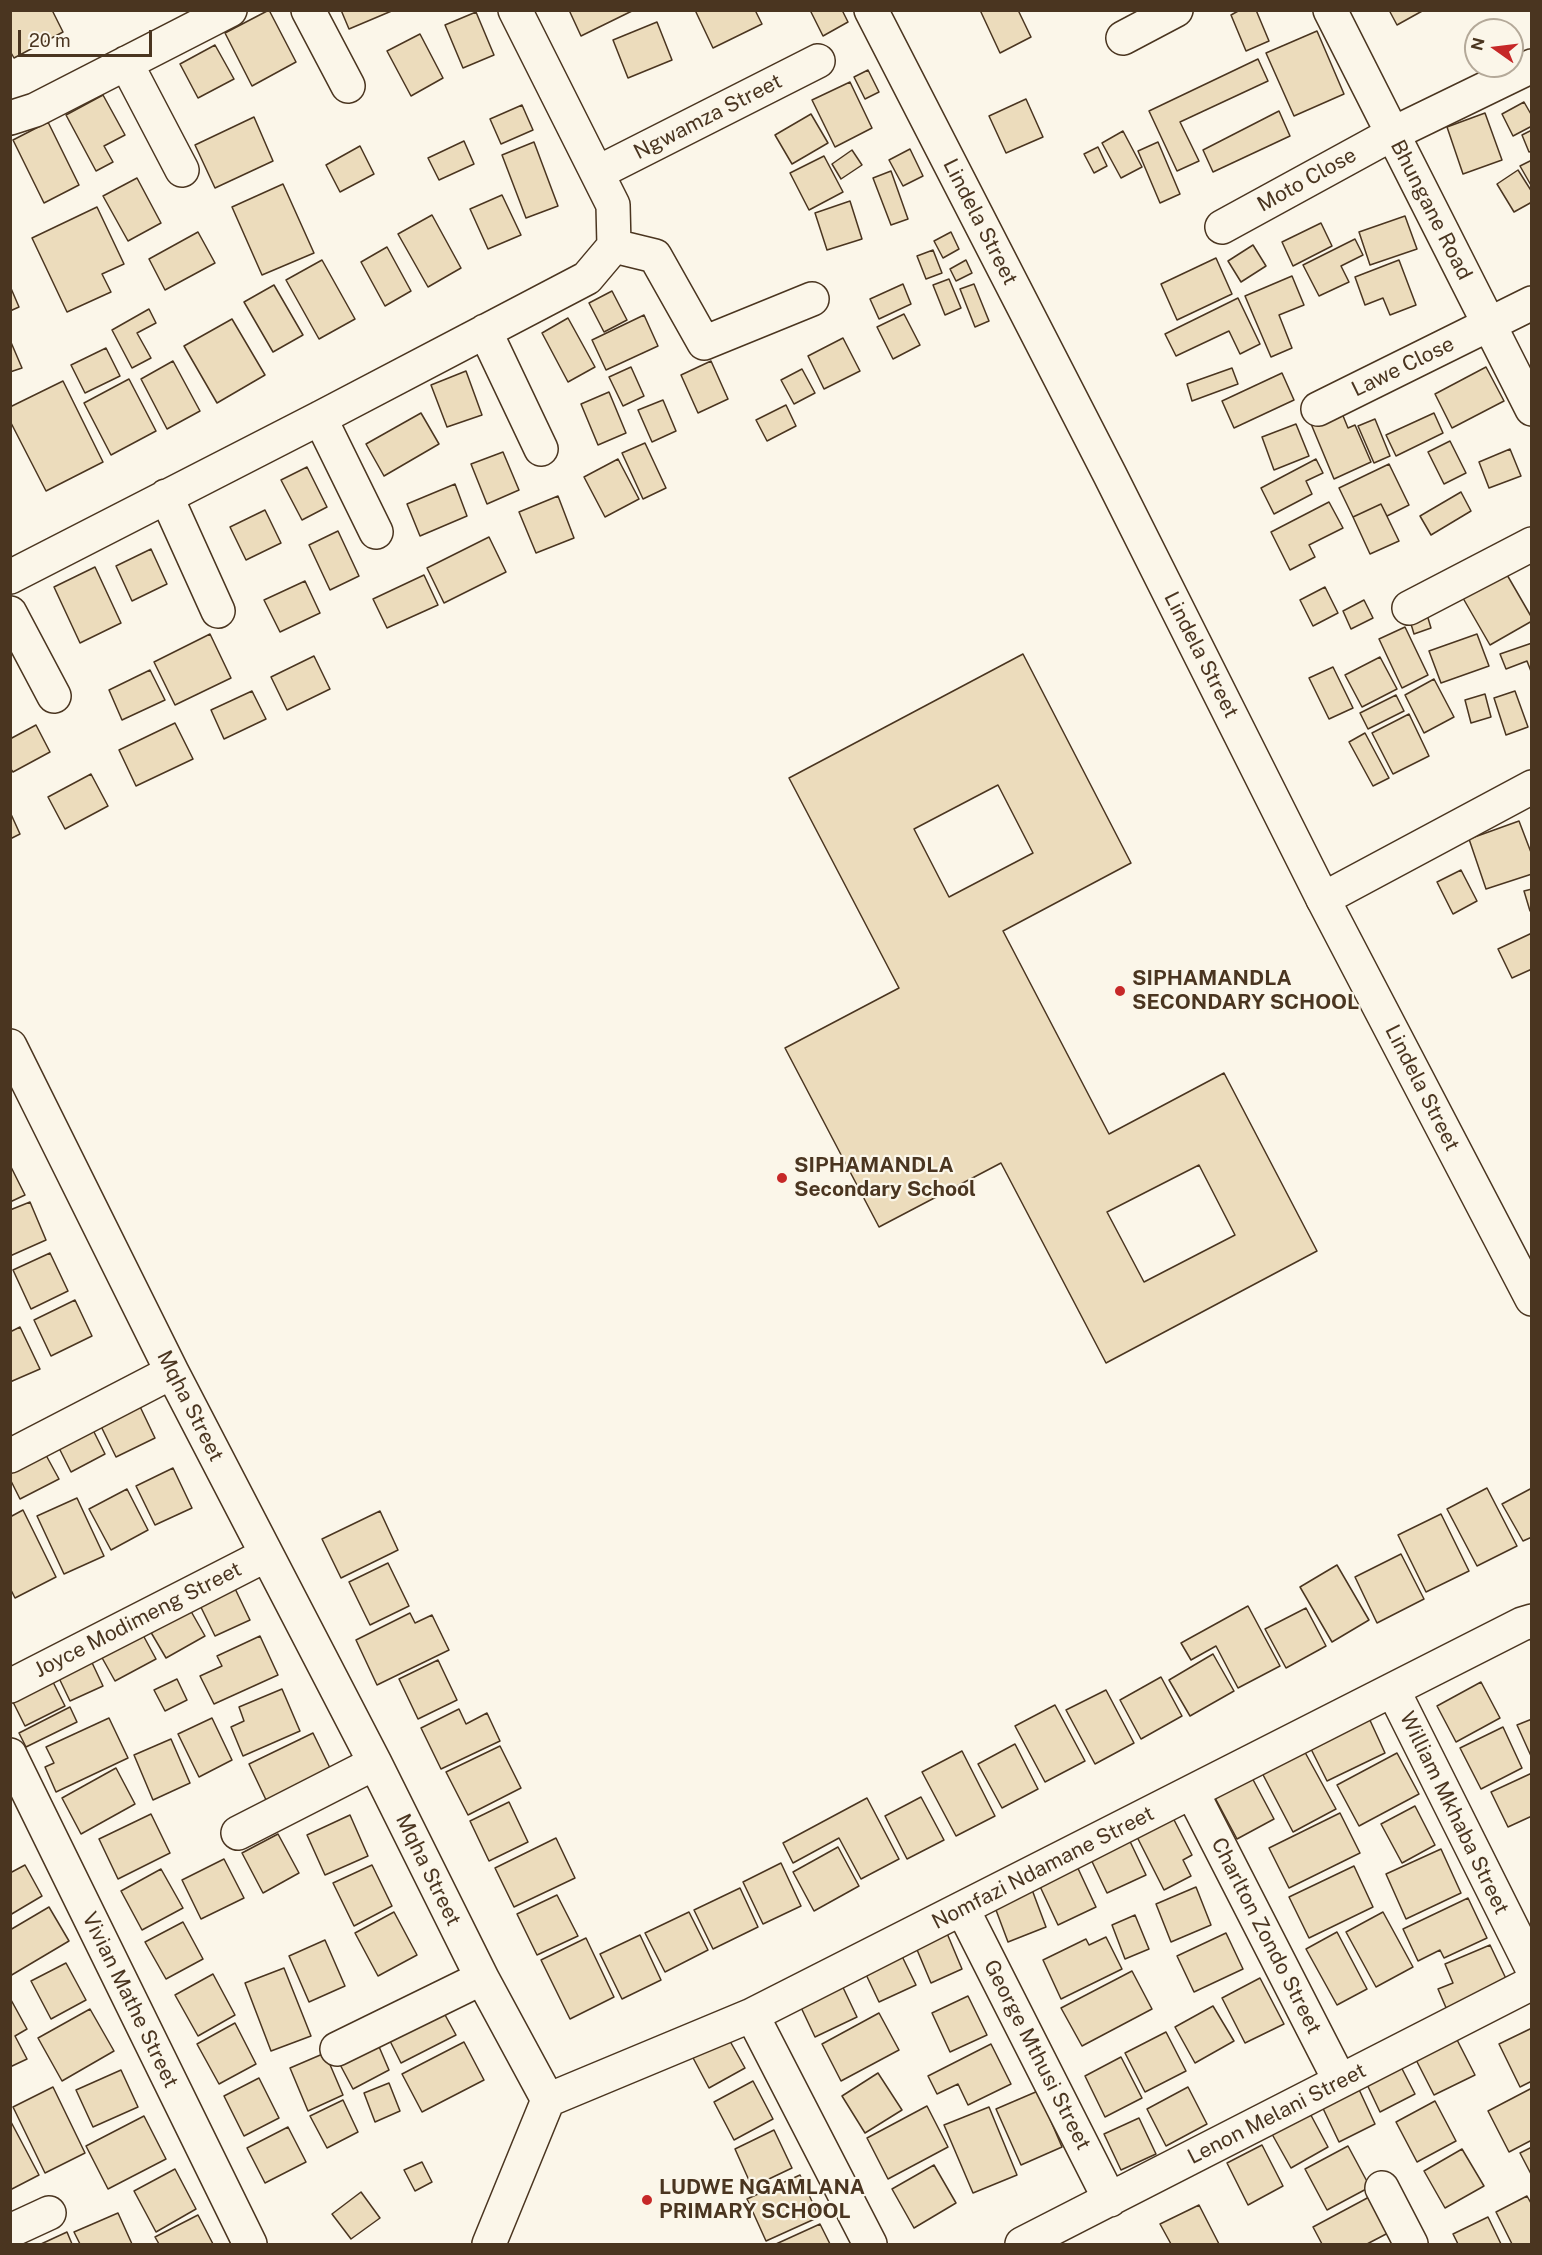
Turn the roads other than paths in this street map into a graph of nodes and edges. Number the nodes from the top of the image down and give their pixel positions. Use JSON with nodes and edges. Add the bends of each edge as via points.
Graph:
{"nodes":[{"id":1,"x":230,"y":10,"type":"edge"},
{"id":2,"x":308,"y":10,"type":"edge"},
{"id":3,"x":515,"y":10,"type":"edge"},
{"id":4,"x":871,"y":10,"type":"edge"},
{"id":5,"x":1176,"y":10,"type":"edge"},
{"id":6,"x":1330,"y":10,"type":"edge"},
{"id":7,"x":1123,"y":38,"type":"dead end"},
{"id":8,"x":818,"y":61,"type":"dead end"},
{"id":9,"x":126,"y":63,"type":"junction"},
{"id":10,"x":1532,"y":66,"type":"edge"},
{"id":11,"x":348,"y":86,"type":"dead end"},
{"id":12,"x":10,"y":118,"type":"edge"},
{"id":13,"x":1392,"y":134,"type":"junction"},
{"id":14,"x":182,"y":170,"type":"dead end"},
{"id":15,"x":597,"y":173,"type":"junction"},
{"id":16,"x":1222,"y":226,"type":"dead end"},
{"id":17,"x":614,"y":246,"type":"junction"},
{"id":18,"x":812,"y":299,"type":"dead end"},
{"id":19,"x":1532,"y":303,"type":"edge"},
{"id":20,"x":1489,"y":325,"type":"junction"},
{"id":21,"x":485,"y":331,"type":"junction"},
{"id":22,"x":1318,"y":409,"type":"dead end"},
{"id":23,"x":1532,"y":410,"type":"edge"},
{"id":24,"x":320,"y":418,"type":"junction"},
{"id":25,"x":541,"y":449,"type":"dead end"},
{"id":26,"x":166,"y":496,"type":"junction"},
{"id":27,"x":376,"y":532,"type":"dead end"},
{"id":28,"x":1532,"y":544,"type":"edge"},
{"id":29,"x":10,"y":576,"type":"edge"},
{"id":30,"x":1409,"y":608,"type":"dead end"},
{"id":31,"x":218,"y":611,"type":"dead end"},
{"id":32,"x":10,"y":613,"type":"edge"},
{"id":33,"x":54,"y":696,"type":"dead end"},
{"id":34,"x":1532,"y":787,"type":"edge"},
{"id":35,"x":1323,"y":899,"type":"junction"},
{"id":36,"x":11,"y":1047,"type":"edge"},
{"id":37,"x":1532,"y":1299,"type":"edge"},
{"id":38,"x":172,"y":1372,"type":"junction"},
{"id":39,"x":10,"y":1456,"type":"edge"},
{"id":40,"x":266,"y":1555,"type":"junction"},
{"id":41,"x":1532,"y":1621,"type":"edge"},
{"id":42,"x":10,"y":1686,"type":"edge"},
{"id":43,"x":1393,"y":1690,"type":"junction"},
{"id":44,"x":10,"y":1755,"type":"edge"},
{"id":45,"x":375,"y":1763,"type":"junction"},
{"id":46,"x":1192,"y":1792,"type":"junction"},
{"id":47,"x":238,"y":1833,"type":"dead end"},
{"id":48,"x":963,"y":1910,"type":"junction"},
{"id":49,"x":1532,"y":1968,"type":"edge"},
{"id":50,"x":482,"y":1978,"type":"junction"},
{"id":51,"x":1532,"y":1983,"type":"edge"},
{"id":52,"x":752,"y":2015,"type":"junction"},
{"id":53,"x":337,"y":2049,"type":"dead end"},
{"id":54,"x":1340,"y":2081,"type":"junction"},
{"id":55,"x":548,"y":2100,"type":"junction"},
{"id":56,"x":1382,"y":2188,"type":"dead end"},
{"id":57,"x":1110,"y":2200,"type":"junction"},
{"id":58,"x":49,"y":2212,"type":"dead end"},
{"id":59,"x":10,"y":2231,"type":"edge"},
{"id":60,"x":250,"y":2244,"type":"edge"},
{"id":61,"x":489,"y":2244,"type":"edge"},
{"id":62,"x":870,"y":2244,"type":"edge"},
{"id":63,"x":1022,"y":2244,"type":"edge"},
{"id":64,"x":1411,"y":2244,"type":"edge"}],
"edges":[{"from":1,"to":9,"type":"street"},
{"from":2,"to":11,"type":"street"},
{"from":3,"to":15,"type":"street"},
{"from":4,"to":35,"type":"street","name":"Lindela Street"},
{"from":5,"to":7,"type":"street"},
{"from":6,"to":13,"type":"street","name":"Bhungane Road"},
{"from":8,"to":15,"type":"street","name":"Ngwamza Street"},
{"from":9,"to":12,"type":"street","via":[[35,110]]},
{"from":9,"to":14,"type":"street"},
{"from":10,"to":13,"type":"street","name":"Moto Close"},
{"from":13,"to":16,"type":"street","name":"Moto Close"},
{"from":13,"to":20,"type":"street","name":"Bhungane Road"},
{"from":15,"to":17,"type":"street","via":[[613,205]]},
{"from":17,"to":18,"type":"street","via":[[656,256],[704,342]]},
{"from":17,"to":21,"type":"street","via":[[587,278]]},
{"from":19,"to":20,"type":"street","name":"Lawe Close"},
{"from":20,"to":22,"type":"street","name":"Lawe Close"},
{"from":20,"to":23,"type":"street","name":"Bhungane Road"},
{"from":21,"to":24,"type":"street"},
{"from":21,"to":25,"type":"street"},
{"from":24,"to":26,"type":"street"},
{"from":24,"to":27,"type":"street"},
{"from":26,"to":29,"type":"street"},
{"from":26,"to":31,"type":"street"},
{"from":28,"to":30,"type":"street"},
{"from":32,"to":33,"type":"street"},
{"from":34,"to":35,"type":"street"},
{"from":35,"to":37,"type":"street","name":"Lindela Street"},
{"from":36,"to":38,"type":"street","name":"Mqha Street"},
{"from":38,"to":39,"type":"street"},
{"from":38,"to":40,"type":"street","name":"Mqha Street"},
{"from":40,"to":42,"type":"street","name":"Joyce Modimeng Street"},
{"from":40,"to":45,"type":"street","name":"Mqha Street"},
{"from":41,"to":43,"type":"street","name":"Nomfazi Ndamane Street"},
{"from":43,"to":46,"type":"street","name":"Nomfazi Ndamane Street"},
{"from":43,"to":49,"type":"street","name":"William Mkhaba Street"},
{"from":44,"to":60,"type":"street","name":"Vivian Mathe Street"},
{"from":45,"to":47,"type":"street"},
{"from":45,"to":50,"type":"street","name":"Mqha Street"},
{"from":46,"to":48,"type":"street","name":"Nomfazi Ndamane Street"},
{"from":46,"to":54,"type":"street","name":"Charlton Zondo Street"},
{"from":48,"to":52,"type":"street","name":"Nomfazi Ndamane Street"},
{"from":48,"to":57,"type":"street","name":"George Mthusi Street"},
{"from":50,"to":53,"type":"street"},
{"from":50,"to":55,"type":"street","name":"Mqha Street"},
{"from":51,"to":54,"type":"street","name":"Lenon Melani Street"},
{"from":52,"to":55,"type":"street","name":"Nomfazi Ndamane Street"},
{"from":52,"to":62,"type":"street"},
{"from":54,"to":57,"type":"street","name":"Lenon Melani Street"},
{"from":55,"to":61,"type":"street"},
{"from":56,"to":64,"type":"street"},
{"from":57,"to":63,"type":"street","name":"Lenon Melani Street"},
{"from":58,"to":59,"type":"street"}]}
